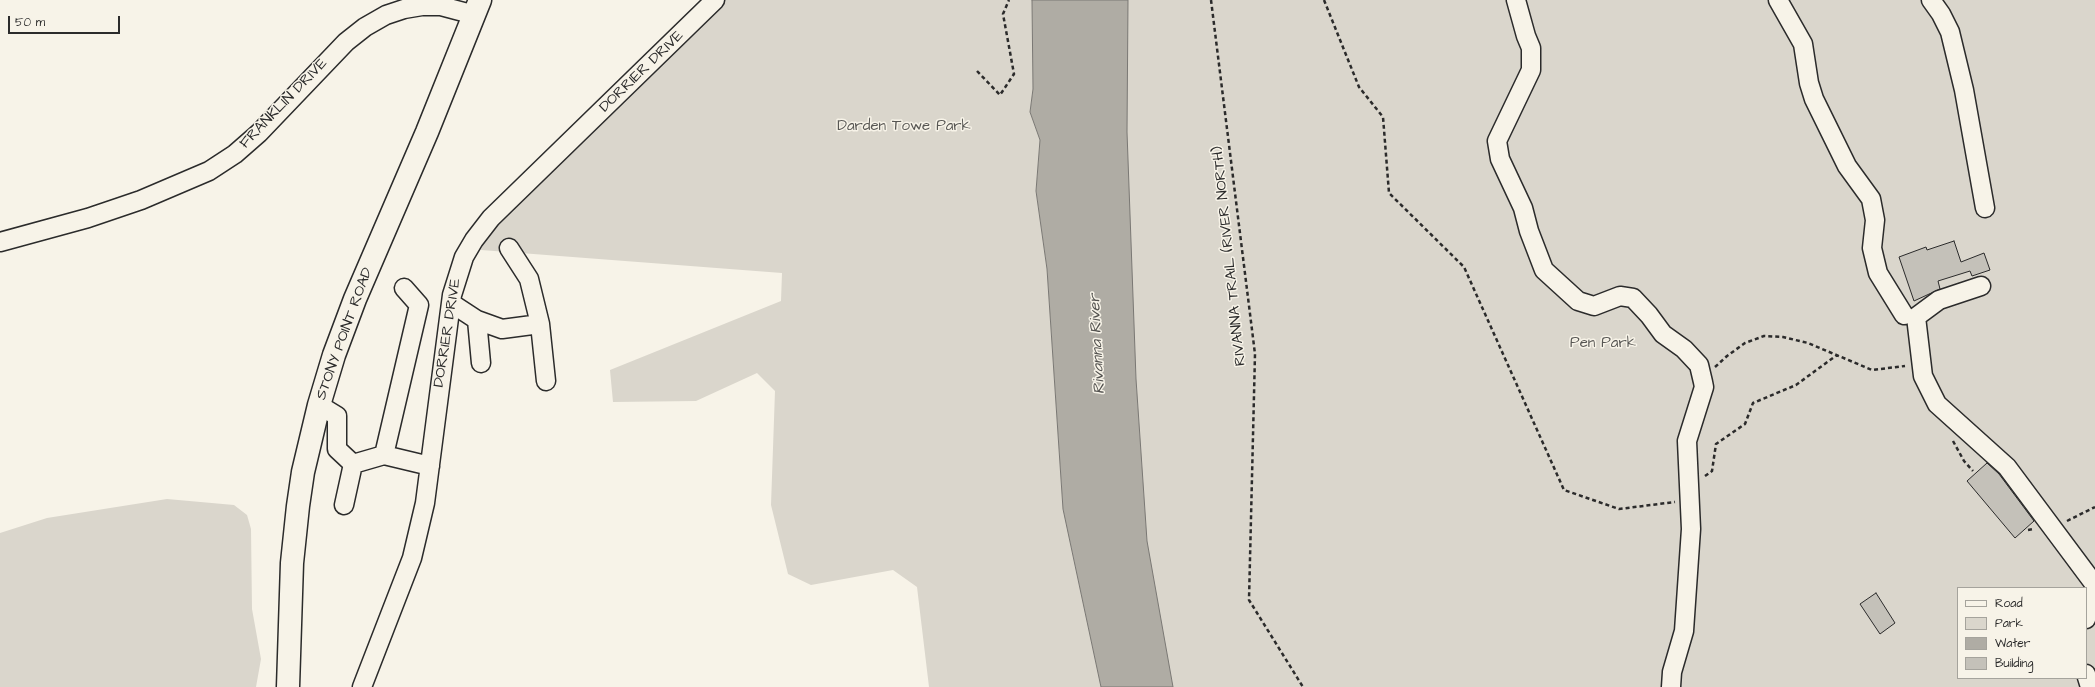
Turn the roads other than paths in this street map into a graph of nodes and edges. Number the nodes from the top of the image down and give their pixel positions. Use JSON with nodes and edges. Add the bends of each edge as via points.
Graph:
{"nodes":[{"id":1,"x":715,"y":0,"type":"edge"},
{"id":2,"x":1516,"y":0,"type":"edge"},
{"id":3,"x":1778,"y":0,"type":"edge"},
{"id":4,"x":1931,"y":0,"type":"edge"},
{"id":5,"x":477,"y":7,"type":"edge"},
{"id":6,"x":1985,"y":208,"type":"dead end"},
{"id":7,"x":0,"y":242,"type":"edge"},
{"id":8,"x":509,"y":248,"type":"dead end"},
{"id":9,"x":1981,"y":286,"type":"dead end"},
{"id":10,"x":404,"y":288,"type":"dead end"},
{"id":11,"x":451,"y":303,"type":"junction"},
{"id":12,"x":1904,"y":315,"type":"dead end"},
{"id":13,"x":477,"y":320,"type":"junction"},
{"id":14,"x":540,"y":324,"type":"junction"},
{"id":15,"x":481,"y":363,"type":"dead end"},
{"id":16,"x":546,"y":381,"type":"dead end"},
{"id":17,"x":319,"y":405,"type":"junction"},
{"id":18,"x":384,"y":455,"type":"junction"},
{"id":19,"x":353,"y":464,"type":"junction"},
{"id":20,"x":430,"y":466,"type":"junction"},
{"id":21,"x":344,"y":505,"type":"dead end"},
{"id":22,"x":2095,"y":586,"type":"edge"},
{"id":23,"x":2095,"y":593,"type":"edge"},
{"id":24,"x":2087,"y":616,"type":"edge"},
{"id":25,"x":2087,"y":677,"type":"edge"},
{"id":26,"x":288,"y":687,"type":"edge"},
{"id":27,"x":362,"y":687,"type":"edge"},
{"id":28,"x":1671,"y":687,"type":"edge"},
{"id":29,"x":2090,"y":687,"type":"edge"}],
"edges":[{"from":1,"to":11,"type":"street","name":"DORRIER DRIVE","via":[[491,218],[464,257]]},
{"from":2,"to":28,"type":"street","via":[[1531,48],[1532,70],[1497,141],[1500,159],[1523,208],[1544,270],[1578,301],[1594,306],[1620,296],[1633,298],[1663,334],[1684,349],[1699,365],[1703,382],[1704,387],[1687,441],[1690,529],[1684,631],[1672,672]]},
{"from":3,"to":12,"type":"street","via":[[1803,44],[1814,99],[1847,166],[1871,199],[1875,220],[1872,248],[1878,273]]},
{"from":4,"to":6,"type":"street","via":[[1941,14],[1951,38],[1964,90]]},
{"from":5,"to":7,"type":"street","name":"FRANKLIN DRIVE","via":[[422,6],[386,16],[365,27],[346,42],[259,133],[235,154],[209,171],[141,200],[88,218]]},
{"from":5,"to":17,"type":"main road","name":"STONY POINT ROAD","via":[[433,118],[355,299]]},
{"from":8,"to":14,"type":"street","via":[[529,279]]},
{"from":9,"to":22,"type":"street","via":[[1939,300],[1916,316],[1923,376],[1937,404],[2007,467]]},
{"from":10,"to":18,"type":"street","via":[[420,305]]},
{"from":11,"to":13,"type":"street"},
{"from":11,"to":20,"type":"street","name":"DORRIER DRIVE"},
{"from":13,"to":14,"type":"street","via":[[502,329]]},
{"from":13,"to":15,"type":"street"},
{"from":14,"to":16,"type":"street"},
{"from":17,"to":19,"type":"street","via":[[337,416],[337,449]]},
{"from":17,"to":26,"type":"main road","name":"STONY POINT ROAD","via":[[303,472],[297,513],[292,563]]},
{"from":18,"to":19,"type":"street"},
{"from":18,"to":20,"type":"street"},
{"from":19,"to":21,"type":"street"},
{"from":20,"to":27,"type":"street","name":"DORRIER DRIVE","via":[[425,503],[412,558]]},
{"from":23,"to":24,"type":"street"},
{"from":25,"to":29,"type":"street"}]}
